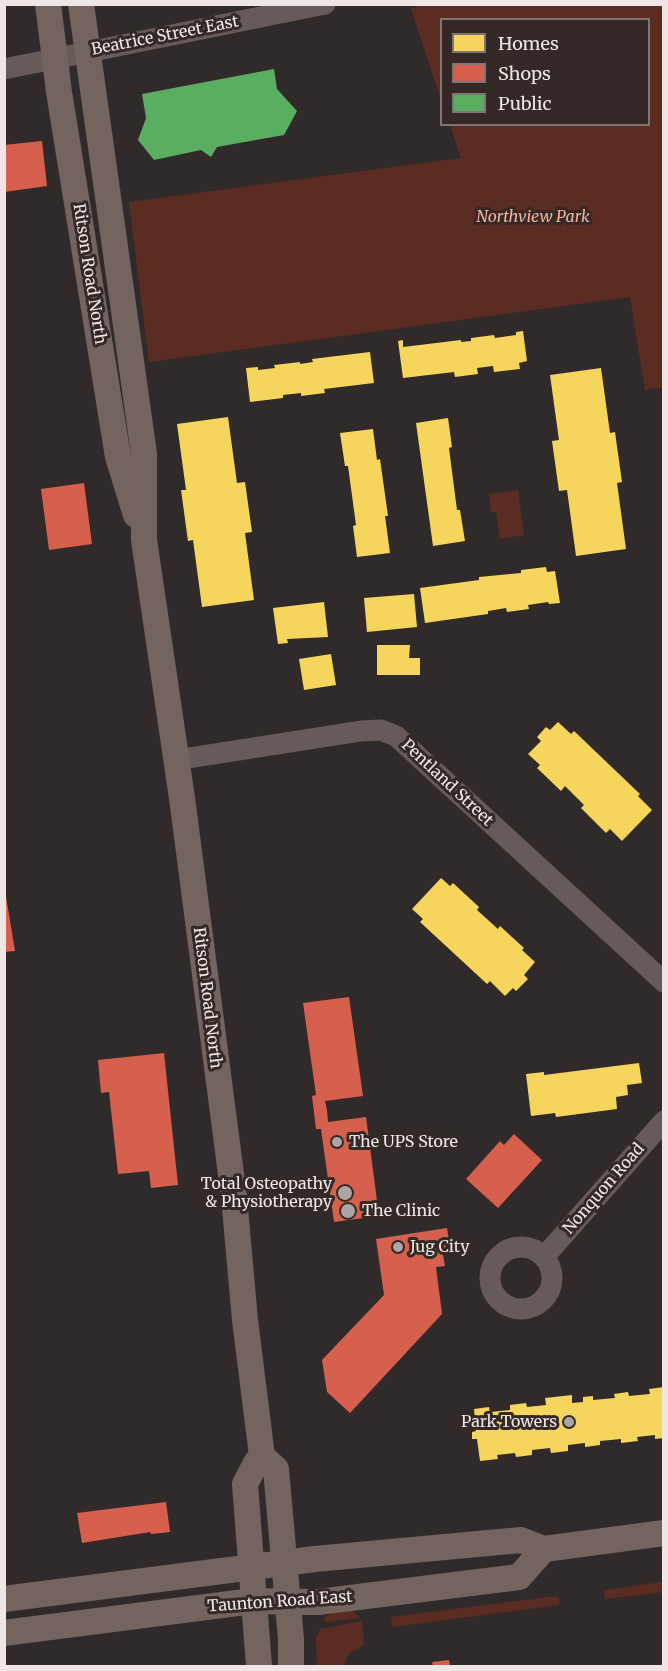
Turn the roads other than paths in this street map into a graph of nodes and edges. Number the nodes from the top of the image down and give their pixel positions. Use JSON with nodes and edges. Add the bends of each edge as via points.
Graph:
{"nodes":[{"id":1,"x":48,"y":4,"type":"edge"},
{"id":2,"x":81,"y":4,"type":"edge"},
{"id":3,"x":325,"y":4,"type":"edge"},
{"id":4,"x":88,"y":52,"type":"junction"},
{"id":5,"x":54,"y":58,"type":"junction"},
{"id":6,"x":4,"y":69,"type":"edge"},
{"id":7,"x":144,"y":540,"type":"junction"},
{"id":8,"x":176,"y":760,"type":"junction"},
{"id":9,"x":663,"y":982,"type":"edge"},
{"id":10,"x":663,"y":1121,"type":"edge"},
{"id":11,"x":544,"y":1257,"type":"dead end"},
{"id":12,"x":262,"y":1456,"type":"junction"},
{"id":13,"x":663,"y":1533,"type":"edge"},
{"id":14,"x":544,"y":1549,"type":"junction"},
{"id":15,"x":285,"y":1564,"type":"junction"},
{"id":16,"x":250,"y":1568,"type":"junction"},
{"id":17,"x":4,"y":1599,"type":"edge"},
{"id":18,"x":253,"y":1601,"type":"junction"},
{"id":19,"x":287,"y":1602,"type":"junction"},
{"id":20,"x":4,"y":1633,"type":"edge"},
{"id":21,"x":259,"y":1666,"type":"edge"},
{"id":22,"x":291,"y":1666,"type":"edge"}],
"edges":[{"from":1,"to":5,"type":"main road","name":"Ritson Road North"},
{"from":2,"to":4,"type":"main road","name":"Ritson Road North"},
{"from":3,"to":4,"type":"street","name":"Beatrice Street East"},
{"from":4,"to":5,"type":"street","name":"Beatrice Street East"},
{"from":4,"to":7,"type":"main road","name":"Ritson Road North","via":[[144,454]]},
{"from":5,"to":6,"type":"street","name":"Beatrice Street East"},
{"from":5,"to":7,"type":"main road","name":"Ritson Road North","via":[[118,457]]},
{"from":7,"to":8,"type":"main road","name":"Ritson Road North"},
{"from":8,"to":9,"type":"street","name":"Pentland Street","via":[[361,731],[381,730],[396,736]]},
{"from":8,"to":12,"type":"main road","name":"Ritson Road North","via":[[234,1197]]},
{"from":10,"to":11,"type":"street","name":"Nonquon Road"},
{"from":12,"to":15,"type":"main road","name":"Ritson Road North","via":[[276,1469]]},
{"from":12,"to":16,"type":"main road","via":[[245,1484]]},
{"from":13,"to":14,"type":"main road","name":"Taunton Road East"},
{"from":14,"to":15,"type":"main road","name":"Taunton Road East","via":[[521,1540]]},
{"from":14,"to":19,"type":"main road","name":"Taunton Road East","via":[[519,1576],[318,1602]]},
{"from":15,"to":16,"type":"main road","name":"Taunton Road East"},
{"from":15,"to":19,"type":"main road","name":"Ritson Road North"},
{"from":16,"to":17,"type":"main road","name":"Taunton Road East"},
{"from":16,"to":18,"type":"main road"},
{"from":18,"to":19,"type":"main road","name":"Taunton Road East"},
{"from":18,"to":20,"type":"main road","name":"Taunton Road East"},
{"from":18,"to":21,"type":"main road"},
{"from":19,"to":22,"type":"main road","name":"Ritson Road North"}]}
